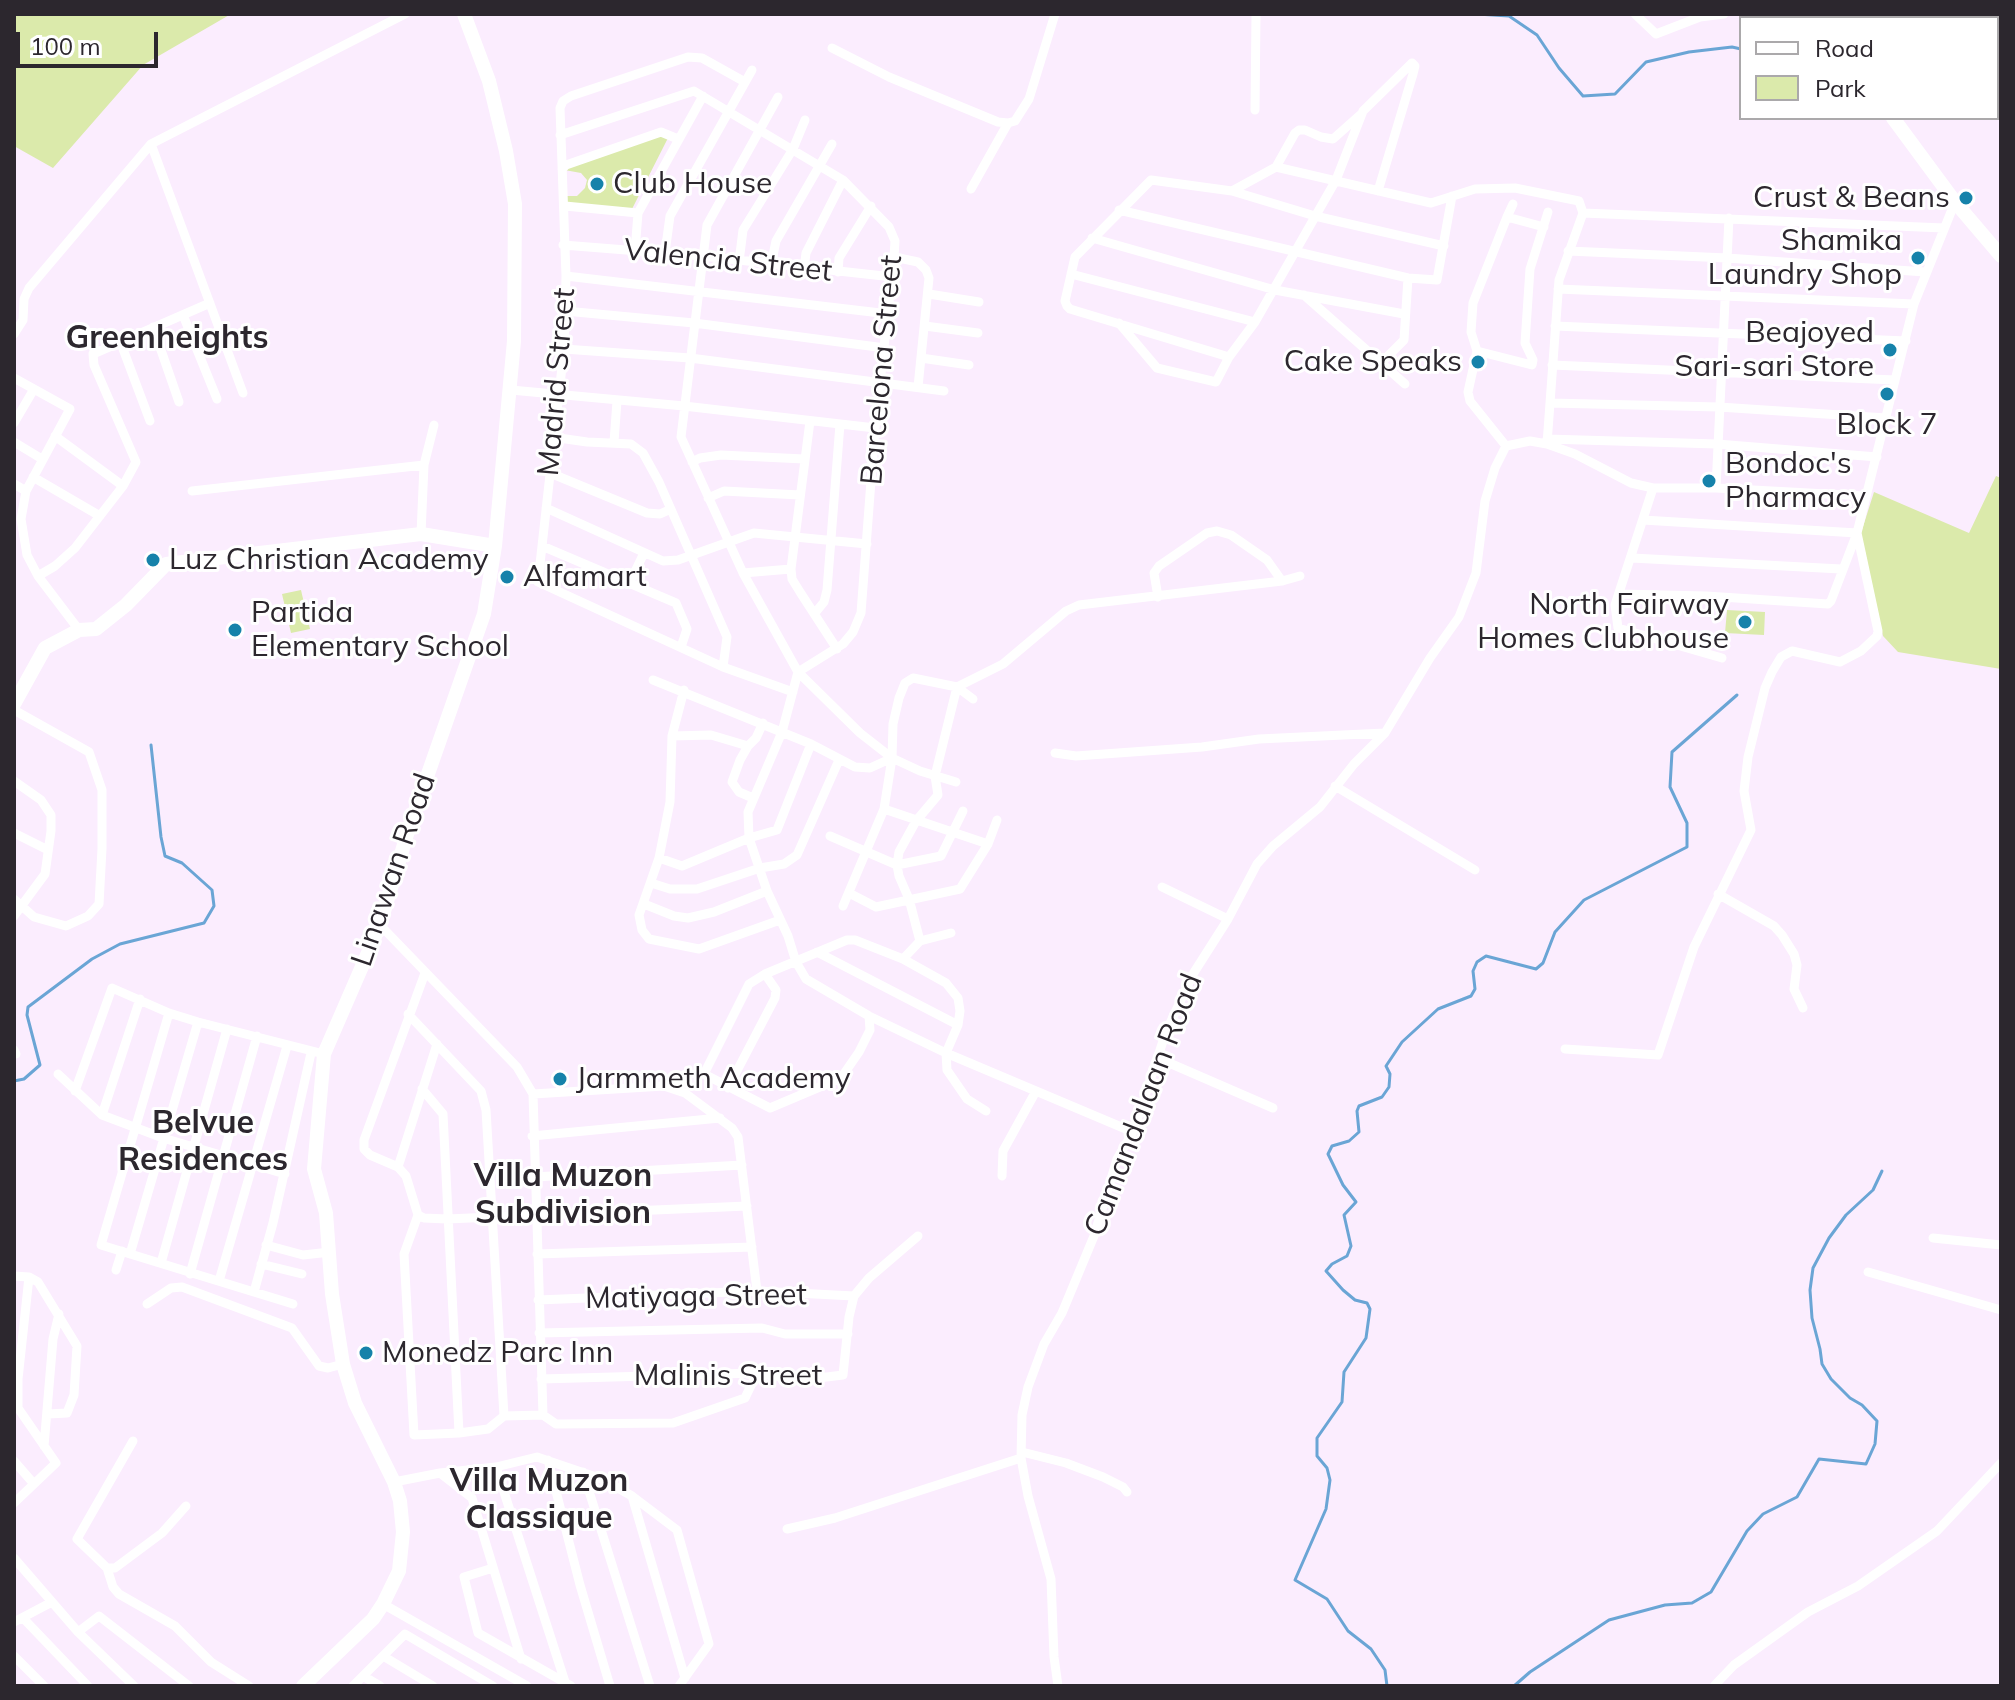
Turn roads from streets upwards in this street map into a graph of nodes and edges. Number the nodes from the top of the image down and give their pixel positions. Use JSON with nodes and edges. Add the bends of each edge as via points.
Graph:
{"nodes":[{"id":1,"x":405,"y":14,"type":"edge"},
{"id":2,"x":464,"y":14,"type":"edge"},
{"id":3,"x":1055,"y":14,"type":"edge"},
{"id":4,"x":1256,"y":14,"type":"edge"},
{"id":5,"x":1635,"y":14,"type":"edge"},
{"id":6,"x":1724,"y":14,"type":"edge"},
{"id":7,"x":832,"y":48,"type":"dead end"},
{"id":8,"x":752,"y":70,"type":"dead end"},
{"id":9,"x":745,"y":82,"type":"junction"},
{"id":10,"x":703,"y":96,"type":"junction"},
{"id":11,"x":778,"y":97,"type":"dead end"},
{"id":12,"x":1255,"y":110,"type":"dead end"},
{"id":13,"x":1363,"y":111,"type":"junction"},
{"id":14,"x":730,"y":113,"type":"junction"},
{"id":15,"x":805,"y":120,"type":"dead end"},
{"id":16,"x":1894,"y":120,"type":"edge"},
{"id":17,"x":1008,"y":123,"type":"junction"},
{"id":18,"x":761,"y":129,"type":"junction"},
{"id":19,"x":560,"y":135,"type":"junction"},
{"id":20,"x":678,"y":139,"type":"junction"},
{"id":21,"x":151,"y":144,"type":"junction"},
{"id":22,"x":832,"y":144,"type":"dead end"},
{"id":23,"x":793,"y":149,"type":"junction"},
{"id":24,"x":819,"y":164,"type":"junction"},
{"id":25,"x":1276,"y":167,"type":"junction"},
{"id":26,"x":562,"y":169,"type":"junction"},
{"id":27,"x":843,"y":180,"type":"junction"},
{"id":28,"x":1336,"y":180,"type":"junction"},
{"id":29,"x":971,"y":189,"type":"dead end"},
{"id":30,"x":1232,"y":191,"type":"junction"},
{"id":31,"x":1378,"y":191,"type":"junction"},
{"id":32,"x":1452,"y":196,"type":"junction"},
{"id":33,"x":1955,"y":202,"type":"junction"},
{"id":34,"x":1513,"y":204,"type":"dead end"},
{"id":35,"x":565,"y":206,"type":"junction"},
{"id":36,"x":871,"y":206,"type":"junction"},
{"id":37,"x":1119,"y":210,"type":"junction"},
{"id":38,"x":1548,"y":212,"type":"dead end"},
{"id":39,"x":638,"y":213,"type":"junction"},
{"id":40,"x":1583,"y":213,"type":"junction"},
{"id":41,"x":1315,"y":216,"type":"junction"},
{"id":42,"x":1507,"y":217,"type":"junction"},
{"id":43,"x":1729,"y":218,"type":"junction"},
{"id":44,"x":1544,"y":227,"type":"junction"},
{"id":45,"x":1944,"y":228,"type":"junction"},
{"id":46,"x":1092,"y":238,"type":"junction"},
{"id":47,"x":563,"y":245,"type":"junction"},
{"id":48,"x":1444,"y":246,"type":"junction"},
{"id":49,"x":635,"y":251,"type":"junction"},
{"id":50,"x":1568,"y":251,"type":"junction"},
{"id":51,"x":1296,"y":252,"type":"junction"},
{"id":52,"x":665,"y":253,"type":"junction"},
{"id":53,"x":702,"y":256,"type":"junction"},
{"id":54,"x":2001,"y":256,"type":"edge"},
{"id":55,"x":894,"y":257,"type":"junction"},
{"id":56,"x":1727,"y":258,"type":"junction"},
{"id":57,"x":739,"y":262,"type":"junction"},
{"id":58,"x":771,"y":265,"type":"junction"},
{"id":59,"x":804,"y":269,"type":"junction"},
{"id":60,"x":838,"y":272,"type":"junction"},
{"id":61,"x":1925,"y":272,"type":"junction"},
{"id":62,"x":1071,"y":274,"type":"junction"},
{"id":63,"x":566,"y":276,"type":"junction"},
{"id":64,"x":893,"y":277,"type":"junction"},
{"id":65,"x":1408,"y":278,"type":"junction"},
{"id":66,"x":1558,"y":289,"type":"junction"},
{"id":67,"x":1275,"y":290,"type":"junction"},
{"id":68,"x":698,"y":293,"type":"junction"},
{"id":69,"x":1301,"y":293,"type":"junction"},
{"id":70,"x":929,"y":294,"type":"junction"},
{"id":71,"x":1725,"y":296,"type":"junction"},
{"id":72,"x":979,"y":302,"type":"dead end"},
{"id":73,"x":210,"y":303,"type":"junction"},
{"id":74,"x":1914,"y":304,"type":"junction"},
{"id":75,"x":565,"y":311,"type":"junction"},
{"id":76,"x":889,"y":314,"type":"junction"},
{"id":77,"x":1404,"y":314,"type":"junction"},
{"id":78,"x":183,"y":315,"type":"junction"},
{"id":79,"x":1118,"y":322,"type":"junction"},
{"id":80,"x":1255,"y":322,"type":"junction"},
{"id":81,"x":694,"y":323,"type":"junction"},
{"id":82,"x":925,"y":326,"type":"junction"},
{"id":83,"x":1555,"y":326,"type":"junction"},
{"id":84,"x":153,"y":327,"type":"junction"},
{"id":85,"x":978,"y":333,"type":"dead end"},
{"id":86,"x":14,"y":334,"type":"edge"},
{"id":87,"x":1723,"y":334,"type":"junction"},
{"id":88,"x":120,"y":341,"type":"junction"},
{"id":89,"x":1906,"y":341,"type":"junction"},
{"id":90,"x":885,"y":348,"type":"junction"},
{"id":91,"x":564,"y":349,"type":"junction"},
{"id":92,"x":1477,"y":351,"type":"junction"},
{"id":93,"x":1229,"y":357,"type":"junction"},
{"id":94,"x":690,"y":358,"type":"junction"},
{"id":95,"x":921,"y":358,"type":"junction"},
{"id":96,"x":1381,"y":363,"type":"junction"},
{"id":97,"x":969,"y":365,"type":"dead end"},
{"id":98,"x":1552,"y":365,"type":"junction"},
{"id":99,"x":1721,"y":372,"type":"junction"},
{"id":100,"x":14,"y":378,"type":"edge"},
{"id":101,"x":1895,"y":380,"type":"junction"},
{"id":102,"x":882,"y":381,"type":"junction"},
{"id":103,"x":1405,"y":384,"type":"dead end"},
{"id":104,"x":918,"y":387,"type":"junction"},
{"id":105,"x":34,"y":389,"type":"junction"},
{"id":106,"x":511,"y":390,"type":"junction"},
{"id":107,"x":944,"y":391,"type":"dead end"},
{"id":108,"x":243,"y":393,"type":"dead end"},
{"id":109,"x":559,"y":395,"type":"junction"},
{"id":110,"x":217,"y":399,"type":"dead end"},
{"id":111,"x":617,"y":401,"type":"junction"},
{"id":112,"x":179,"y":402,"type":"dead end"},
{"id":113,"x":1550,"y":403,"type":"junction"},
{"id":114,"x":684,"y":406,"type":"junction"},
{"id":115,"x":1719,"y":407,"type":"junction"},
{"id":116,"x":1886,"y":418,"type":"junction"},
{"id":117,"x":150,"y":421,"type":"dead end"},
{"id":118,"x":810,"y":421,"type":"junction"},
{"id":119,"x":14,"y":423,"type":"edge"},
{"id":120,"x":840,"y":424,"type":"junction"},
{"id":121,"x":434,"y":425,"type":"dead end"},
{"id":122,"x":875,"y":428,"type":"junction"},
{"id":123,"x":554,"y":433,"type":"junction"},
{"id":124,"x":55,"y":436,"type":"junction"},
{"id":125,"x":1547,"y":441,"type":"junction"},
{"id":126,"x":14,"y":442,"type":"edge"},
{"id":127,"x":614,"y":442,"type":"junction"},
{"id":128,"x":1717,"y":444,"type":"junction"},
{"id":129,"x":1506,"y":446,"type":"junction"},
{"id":130,"x":1877,"y":457,"type":"junction"},
{"id":131,"x":42,"y":459,"type":"junction"},
{"id":132,"x":804,"y":459,"type":"junction"},
{"id":133,"x":692,"y":462,"type":"junction"},
{"id":134,"x":424,"y":465,"type":"junction"},
{"id":135,"x":550,"y":473,"type":"junction"},
{"id":136,"x":33,"y":477,"type":"junction"},
{"id":137,"x":14,"y":484,"type":"edge"},
{"id":138,"x":123,"y":486,"type":"junction"},
{"id":139,"x":1653,"y":488,"type":"junction"},
{"id":140,"x":1716,"y":488,"type":"junction"},
{"id":141,"x":26,"y":491,"type":"junction"},
{"id":142,"x":192,"y":491,"type":"dead end"},
{"id":143,"x":800,"y":495,"type":"junction"},
{"id":144,"x":1864,"y":496,"type":"junction"},
{"id":145,"x":708,"y":498,"type":"junction"},
{"id":146,"x":546,"y":508,"type":"junction"},
{"id":147,"x":671,"y":509,"type":"junction"},
{"id":148,"x":100,"y":516,"type":"junction"},
{"id":149,"x":1643,"y":520,"type":"junction"},
{"id":150,"x":1857,"y":533,"type":"junction"},
{"id":151,"x":421,"y":534,"type":"junction"},
{"id":152,"x":796,"y":536,"type":"junction"},
{"id":153,"x":832,"y":541,"type":"junction"},
{"id":154,"x":728,"y":542,"type":"junction"},
{"id":155,"x":867,"y":544,"type":"junction"},
{"id":156,"x":495,"y":546,"type":"junction"},
{"id":157,"x":542,"y":546,"type":"junction"},
{"id":158,"x":644,"y":553,"type":"junction"},
{"id":159,"x":692,"y":556,"type":"junction"},
{"id":160,"x":1632,"y":558,"type":"junction"},
{"id":161,"x":791,"y":569,"type":"junction"},
{"id":162,"x":1841,"y":569,"type":"junction"},
{"id":163,"x":743,"y":573,"type":"junction"},
{"id":164,"x":38,"y":576,"type":"junction"},
{"id":165,"x":1300,"y":576,"type":"dead end"},
{"id":166,"x":1282,"y":581,"type":"junction"},
{"id":167,"x":629,"y":584,"type":"junction"},
{"id":168,"x":1620,"y":594,"type":"junction"},
{"id":169,"x":1158,"y":597,"type":"junction"},
{"id":170,"x":815,"y":613,"type":"junction"},
{"id":171,"x":79,"y":630,"type":"junction"},
{"id":172,"x":681,"y":647,"type":"junction"},
{"id":173,"x":837,"y":649,"type":"junction"},
{"id":174,"x":1722,"y":658,"type":"dead end"},
{"id":175,"x":723,"y":667,"type":"junction"},
{"id":176,"x":798,"y":672,"type":"junction"},
{"id":177,"x":653,"y":680,"type":"dead end"},
{"id":178,"x":957,"y":687,"type":"junction"},
{"id":179,"x":684,"y":690,"type":"junction"},
{"id":180,"x":793,"y":692,"type":"junction"},
{"id":181,"x":973,"y":699,"type":"dead end"},
{"id":182,"x":14,"y":707,"type":"edge"},
{"id":183,"x":763,"y":723,"type":"junction"},
{"id":184,"x":782,"y":732,"type":"junction"},
{"id":185,"x":1385,"y":733,"type":"junction"},
{"id":186,"x":672,"y":736,"type":"junction"},
{"id":187,"x":811,"y":744,"type":"junction"},
{"id":188,"x":748,"y":746,"type":"junction"},
{"id":189,"x":1055,"y":753,"type":"dead end"},
{"id":190,"x":892,"y":758,"type":"junction"},
{"id":191,"x":839,"y":760,"type":"junction"},
{"id":192,"x":935,"y":776,"type":"junction"},
{"id":193,"x":14,"y":781,"type":"edge"},
{"id":194,"x":956,"y":782,"type":"dead end"},
{"id":195,"x":1335,"y":786,"type":"junction"},
{"id":196,"x":753,"y":798,"type":"junction"},
{"id":197,"x":884,"y":809,"type":"junction"},
{"id":198,"x":963,"y":811,"type":"dead end"},
{"id":199,"x":997,"y":820,"type":"dead end"},
{"id":200,"x":916,"y":821,"type":"junction"},
{"id":201,"x":14,"y":833,"type":"edge"},
{"id":202,"x":953,"y":833,"type":"junction"},
{"id":203,"x":830,"y":836,"type":"dead end"},
{"id":204,"x":749,"y":838,"type":"junction"},
{"id":205,"x":988,"y":844,"type":"junction"},
{"id":206,"x":48,"y":850,"type":"junction"},
{"id":207,"x":866,"y":854,"type":"junction"},
{"id":208,"x":659,"y":858,"type":"junction"},
{"id":209,"x":897,"y":865,"type":"junction"},
{"id":210,"x":760,"y":868,"type":"junction"},
{"id":211,"x":1475,"y":870,"type":"dead end"},
{"id":212,"x":651,"y":883,"type":"junction"},
{"id":213,"x":1162,"y":887,"type":"dead end"},
{"id":214,"x":767,"y":891,"type":"junction"},
{"id":215,"x":849,"y":893,"type":"junction"},
{"id":216,"x":1718,"y":894,"type":"junction"},
{"id":217,"x":14,"y":899,"type":"edge"},
{"id":218,"x":909,"y":899,"type":"junction"},
{"id":219,"x":644,"y":904,"type":"junction"},
{"id":220,"x":843,"y":906,"type":"dead end"},
{"id":221,"x":23,"y":907,"type":"junction"},
{"id":222,"x":14,"y":916,"type":"edge"},
{"id":223,"x":1228,"y":919,"type":"junction"},
{"id":224,"x":780,"y":920,"type":"junction"},
{"id":225,"x":380,"y":925,"type":"junction"},
{"id":226,"x":951,"y":933,"type":"dead end"},
{"id":227,"x":920,"y":941,"type":"junction"},
{"id":228,"x":817,"y":952,"type":"junction"},
{"id":229,"x":903,"y":959,"type":"junction"},
{"id":230,"x":796,"y":962,"type":"junction"},
{"id":231,"x":425,"y":973,"type":"junction"},
{"id":232,"x":765,"y":974,"type":"junction"},
{"id":233,"x":140,"y":999,"type":"junction"},
{"id":234,"x":1803,"y":1008,"type":"dead end"},
{"id":235,"x":169,"y":1013,"type":"junction"},
{"id":236,"x":408,"y":1014,"type":"junction"},
{"id":237,"x":869,"y":1016,"type":"junction"},
{"id":238,"x":198,"y":1022,"type":"junction"},
{"id":239,"x":958,"y":1025,"type":"junction"},
{"id":240,"x":227,"y":1029,"type":"junction"},
{"id":241,"x":257,"y":1036,"type":"junction"},
{"id":242,"x":437,"y":1044,"type":"junction"},
{"id":243,"x":287,"y":1046,"type":"junction"},
{"id":244,"x":1565,"y":1049,"type":"dead end"},
{"id":245,"x":946,"y":1053,"type":"junction"},
{"id":246,"x":317,"y":1054,"type":"junction"},
{"id":247,"x":1160,"y":1059,"type":"junction"},
{"id":248,"x":58,"y":1074,"type":"dead end"},
{"id":249,"x":728,"y":1088,"type":"junction"},
{"id":250,"x":422,"y":1089,"type":"junction"},
{"id":251,"x":75,"y":1091,"type":"junction"},
{"id":252,"x":1036,"y":1091,"type":"junction"},
{"id":253,"x":533,"y":1094,"type":"junction"},
{"id":254,"x":1273,"y":1108,"type":"dead end"},
{"id":255,"x":986,"y":1111,"type":"dead end"},
{"id":256,"x":102,"y":1115,"type":"junction"},
{"id":257,"x":720,"y":1118,"type":"junction"},
{"id":258,"x":134,"y":1128,"type":"junction"},
{"id":259,"x":1133,"y":1132,"type":"junction"},
{"id":260,"x":532,"y":1136,"type":"junction"},
{"id":261,"x":163,"y":1138,"type":"junction"},
{"id":262,"x":194,"y":1148,"type":"junction"},
{"id":263,"x":223,"y":1156,"type":"junction"},
{"id":264,"x":742,"y":1165,"type":"junction"},
{"id":265,"x":253,"y":1166,"type":"junction"},
{"id":266,"x":398,"y":1167,"type":"junction"},
{"id":267,"x":285,"y":1174,"type":"junction"},
{"id":268,"x":1002,"y":1176,"type":"dead end"},
{"id":269,"x":534,"y":1177,"type":"junction"},
{"id":270,"x":747,"y":1206,"type":"junction"},
{"id":271,"x":418,"y":1215,"type":"junction"},
{"id":272,"x":535,"y":1215,"type":"junction"},
{"id":273,"x":492,"y":1217,"type":"junction"},
{"id":274,"x":447,"y":1219,"type":"junction"},
{"id":275,"x":918,"y":1236,"type":"dead end"},
{"id":276,"x":1933,"y":1238,"type":"dead end"},
{"id":277,"x":266,"y":1245,"type":"junction"},
{"id":278,"x":2001,"y":1245,"type":"edge"},
{"id":279,"x":752,"y":1247,"type":"junction"},
{"id":280,"x":330,"y":1252,"type":"junction"},
{"id":281,"x":126,"y":1253,"type":"junction"},
{"id":282,"x":537,"y":1254,"type":"junction"},
{"id":283,"x":161,"y":1263,"type":"junction"},
{"id":284,"x":261,"y":1264,"type":"junction"},
{"id":285,"x":116,"y":1270,"type":"dead end"},
{"id":286,"x":1868,"y":1272,"type":"dead end"},
{"id":287,"x":190,"y":1274,"type":"junction"},
{"id":288,"x":302,"y":1274,"type":"dead end"},
{"id":289,"x":14,"y":1276,"type":"edge"},
{"id":290,"x":29,"y":1277,"type":"junction"},
{"id":291,"x":219,"y":1281,"type":"junction"},
{"id":292,"x":757,"y":1291,"type":"junction"},
{"id":293,"x":254,"y":1292,"type":"junction"},
{"id":294,"x":854,"y":1296,"type":"junction"},
{"id":295,"x":538,"y":1300,"type":"junction"},
{"id":296,"x":147,"y":1304,"type":"dead end"},
{"id":297,"x":293,"y":1304,"type":"dead end"},
{"id":298,"x":2001,"y":1310,"type":"edge"},
{"id":299,"x":59,"y":1314,"type":"junction"},
{"id":300,"x":539,"y":1333,"type":"junction"},
{"id":301,"x":848,"y":1334,"type":"junction"},
{"id":302,"x":343,"y":1364,"type":"junction"},
{"id":303,"x":757,"y":1373,"type":"junction"},
{"id":304,"x":541,"y":1379,"type":"junction"},
{"id":305,"x":48,"y":1414,"type":"junction"},
{"id":306,"x":543,"y":1415,"type":"junction"},
{"id":307,"x":504,"y":1416,"type":"junction"},
{"id":308,"x":459,"y":1433,"type":"junction"},
{"id":309,"x":133,"y":1441,"type":"dead end"},
{"id":310,"x":44,"y":1446,"type":"junction"},
{"id":311,"x":1022,"y":1455,"type":"junction"},
{"id":312,"x":548,"y":1460,"type":"junction"},
{"id":313,"x":14,"y":1461,"type":"edge"},
{"id":314,"x":2001,"y":1463,"type":"edge"},
{"id":315,"x":496,"y":1467,"type":"junction"},
{"id":316,"x":583,"y":1472,"type":"junction"},
{"id":317,"x":440,"y":1473,"type":"junction"},
{"id":318,"x":394,"y":1482,"type":"junction"},
{"id":319,"x":34,"y":1484,"type":"junction"},
{"id":320,"x":1127,"y":1492,"type":"dead end"},
{"id":321,"x":632,"y":1496,"type":"junction"},
{"id":322,"x":14,"y":1503,"type":"edge"},
{"id":323,"x":186,"y":1506,"type":"dead end"},
{"id":324,"x":787,"y":1529,"type":"dead end"},
{"id":325,"x":14,"y":1558,"type":"edge"},
{"id":326,"x":107,"y":1568,"type":"junction"},
{"id":327,"x":493,"y":1568,"type":"junction"},
{"id":328,"x":52,"y":1602,"type":"junction"},
{"id":329,"x":383,"y":1604,"type":"junction"},
{"id":330,"x":18,"y":1620,"type":"edge"},
{"id":331,"x":78,"y":1632,"type":"junction"},
{"id":332,"x":14,"y":1656,"type":"edge"},
{"id":333,"x":383,"y":1656,"type":"junction"},
{"id":334,"x":521,"y":1659,"type":"junction"},
{"id":335,"x":363,"y":1676,"type":"junction"},
{"id":336,"x":682,"y":1682,"type":"edge"},
{"id":337,"x":568,"y":1684,"type":"edge"},
{"id":338,"x":489,"y":1685,"type":"edge"},
{"id":339,"x":44,"y":1686,"type":"edge"},
{"id":340,"x":88,"y":1686,"type":"edge"},
{"id":341,"x":134,"y":1686,"type":"edge"},
{"id":342,"x":189,"y":1686,"type":"edge"},
{"id":343,"x":249,"y":1686,"type":"edge"},
{"id":344,"x":303,"y":1686,"type":"edge"},
{"id":345,"x":353,"y":1686,"type":"edge"},
{"id":346,"x":380,"y":1686,"type":"edge"},
{"id":347,"x":433,"y":1686,"type":"edge"},
{"id":348,"x":527,"y":1686,"type":"edge"},
{"id":349,"x":610,"y":1686,"type":"edge"},
{"id":350,"x":650,"y":1686,"type":"edge"},
{"id":351,"x":1058,"y":1686,"type":"edge"},
{"id":352,"x":1714,"y":1686,"type":"edge"}],
"edges":[{"from":1,"to":21,"type":"street"},
{"from":2,"to":106,"type":"street","name":"Linawan Road","via":[[489,81],[515,204]]},
{"from":3,"to":17,"type":"street","via":[[1029,99]]},
{"from":4,"to":12,"type":"street"},
{"from":5,"to":6,"type":"street","via":[[1656,34]]},
{"from":7,"to":17,"type":"street","via":[[889,77]]},
{"from":8,"to":9,"type":"street"},
{"from":9,"to":14,"type":"street"},
{"from":9,"to":19,"type":"street","name":"Madrid Street","via":[[702,58],[688,57],[563,101]]},
{"from":10,"to":14,"type":"street","name":"Barcelona Street"},
{"from":10,"to":19,"type":"street","via":[[684,93]]},
{"from":10,"to":20,"type":"street"},
{"from":11,"to":18,"type":"street"},
{"from":13,"to":25,"type":"street","via":[[1333,139],[1299,130]]},
{"from":13,"to":28,"type":"street"},
{"from":13,"to":31,"type":"street","via":[[1412,63],[1415,66]]},
{"from":14,"to":18,"type":"street","name":"Barcelona Street"},
{"from":14,"to":52,"type":"street","via":[[670,216]]},
{"from":15,"to":23,"type":"street"},
{"from":16,"to":33,"type":"street"},
{"from":17,"to":29,"type":"street"},
{"from":18,"to":23,"type":"street","name":"Barcelona Street"},
{"from":18,"to":53,"type":"street","via":[[707,225]]},
{"from":19,"to":26,"type":"street","name":"Madrid Street"},
{"from":20,"to":26,"type":"street","via":[[661,132]]},
{"from":20,"to":39,"type":"street"},
{"from":21,"to":73,"type":"street"},
{"from":21,"to":86,"type":"street","via":[[29,288],[23,320]]},
{"from":22,"to":24,"type":"street"},
{"from":23,"to":24,"type":"street","name":"Barcelona Street"},
{"from":23,"to":57,"type":"street","via":[[743,230]]},
{"from":24,"to":27,"type":"street","name":"Barcelona Street"},
{"from":24,"to":58,"type":"street","via":[[776,241]]},
{"from":25,"to":28,"type":"street"},
{"from":25,"to":30,"type":"street"},
{"from":26,"to":35,"type":"street","name":"Madrid Street"},
{"from":27,"to":36,"type":"street","name":"Barcelona Street"},
{"from":27,"to":59,"type":"street","via":[[806,253]]},
{"from":28,"to":31,"type":"street"},
{"from":28,"to":41,"type":"street"},
{"from":30,"to":37,"type":"street","via":[[1151,180]]},
{"from":30,"to":41,"type":"street"},
{"from":31,"to":32,"type":"street","via":[[1431,203]]},
{"from":32,"to":40,"type":"street","via":[[1475,189],[1515,188],[1579,201]]},
{"from":32,"to":48,"type":"street"},
{"from":33,"to":45,"type":"street"},
{"from":33,"to":54,"type":"street"},
{"from":34,"to":42,"type":"street"},
{"from":35,"to":39,"type":"street"},
{"from":35,"to":47,"type":"street","name":"Madrid Street"},
{"from":36,"to":55,"type":"street","name":"Barcelona Street","via":[[889,227]]},
{"from":36,"to":60,"type":"street","via":[[839,258]]},
{"from":37,"to":46,"type":"street"},
{"from":37,"to":51,"type":"street"},
{"from":38,"to":44,"type":"street"},
{"from":39,"to":49,"type":"street"},
{"from":40,"to":43,"type":"street"},
{"from":40,"to":50,"type":"street"},
{"from":41,"to":48,"type":"street"},
{"from":41,"to":51,"type":"street"},
{"from":42,"to":44,"type":"street"},
{"from":42,"to":92,"type":"street","via":[[1473,303],[1471,332]]},
{"from":43,"to":45,"type":"street"},
{"from":43,"to":56,"type":"street"},
{"from":44,"to":92,"type":"street","via":[[1530,269],[1525,343],[1532,365]]},
{"from":45,"to":61,"type":"street"},
{"from":46,"to":62,"type":"street","via":[[1075,257]]},
{"from":46,"to":67,"type":"street"},
{"from":47,"to":49,"type":"street","name":"Valencia Street"},
{"from":47,"to":63,"type":"street","name":"Madrid Street"},
{"from":48,"to":65,"type":"street","via":[[1437,280]]},
{"from":49,"to":52,"type":"street","name":"Valencia Street"},
{"from":50,"to":56,"type":"street"},
{"from":50,"to":66,"type":"street"},
{"from":51,"to":65,"type":"street"},
{"from":51,"to":67,"type":"street"},
{"from":52,"to":53,"type":"street","name":"Valencia Street"},
{"from":53,"to":57,"type":"street","name":"Valencia Street"},
{"from":53,"to":68,"type":"street"},
{"from":55,"to":64,"type":"street","name":"Barcelona Street"},
{"from":55,"to":70,"type":"street","via":[[918,262],[926,270]]},
{"from":56,"to":61,"type":"street"},
{"from":56,"to":71,"type":"street"},
{"from":57,"to":58,"type":"street","name":"Valencia Street"},
{"from":58,"to":59,"type":"street","name":"Valencia Street"},
{"from":59,"to":60,"type":"street","name":"Valencia Street"},
{"from":60,"to":64,"type":"street","name":"Valencia Street"},
{"from":61,"to":74,"type":"street"},
{"from":62,"to":79,"type":"street","via":[[1067,306]]},
{"from":62,"to":80,"type":"street"},
{"from":63,"to":68,"type":"street"},
{"from":63,"to":75,"type":"street","name":"Madrid Street"},
{"from":64,"to":76,"type":"street","name":"Barcelona Street"},
{"from":65,"to":77,"type":"street"},
{"from":66,"to":71,"type":"street"},
{"from":66,"to":83,"type":"street"},
{"from":67,"to":69,"type":"street"},
{"from":67,"to":80,"type":"street"},
{"from":68,"to":76,"type":"street"},
{"from":68,"to":81,"type":"street"},
{"from":69,"to":77,"type":"street"},
{"from":69,"to":96,"type":"street"},
{"from":70,"to":72,"type":"street"},
{"from":70,"to":82,"type":"street"},
{"from":71,"to":74,"type":"street"},
{"from":71,"to":87,"type":"street"},
{"from":73,"to":78,"type":"street"},
{"from":73,"to":108,"type":"street"},
{"from":74,"to":89,"type":"street"},
{"from":75,"to":81,"type":"street"},
{"from":75,"to":91,"type":"street","name":"Madrid Street"},
{"from":76,"to":90,"type":"street","name":"Barcelona Street"},
{"from":77,"to":96,"type":"street","via":[[1404,340]]},
{"from":78,"to":84,"type":"street"},
{"from":78,"to":110,"type":"street"},
{"from":79,"to":93,"type":"street"},
{"from":79,"to":93,"type":"street","via":[[1157,368],[1216,382]]},
{"from":80,"to":93,"type":"street"},
{"from":81,"to":90,"type":"street"},
{"from":81,"to":94,"type":"street"},
{"from":82,"to":85,"type":"street"},
{"from":82,"to":95,"type":"street"},
{"from":83,"to":87,"type":"street"},
{"from":83,"to":98,"type":"street"},
{"from":84,"to":88,"type":"street"},
{"from":84,"to":112,"type":"street"},
{"from":87,"to":89,"type":"street"},
{"from":87,"to":99,"type":"street"},
{"from":88,"to":117,"type":"street"},
{"from":88,"to":138,"type":"street","via":[[92,359],[136,462]]},
{"from":89,"to":101,"type":"street"},
{"from":90,"to":102,"type":"street","name":"Barcelona Street"},
{"from":91,"to":94,"type":"street"},
{"from":91,"to":109,"type":"street","name":"Madrid Street"},
{"from":92,"to":129,"type":"street","via":[[1468,397]]},
{"from":94,"to":102,"type":"street"},
{"from":94,"to":114,"type":"street"},
{"from":95,"to":97,"type":"street"},
{"from":95,"to":104,"type":"street"},
{"from":96,"to":103,"type":"street"},
{"from":98,"to":99,"type":"street"},
{"from":98,"to":113,"type":"street"},
{"from":99,"to":101,"type":"street"},
{"from":99,"to":115,"type":"street"},
{"from":100,"to":105,"type":"street"},
{"from":101,"to":116,"type":"street"},
{"from":102,"to":104,"type":"street"},
{"from":102,"to":122,"type":"street","name":"Barcelona Street"},
{"from":104,"to":107,"type":"street"},
{"from":105,"to":119,"type":"street"},
{"from":105,"to":124,"type":"street","via":[[70,409]]},
{"from":106,"to":109,"type":"street"},
{"from":106,"to":156,"type":"street","name":"Linawan Road"},
{"from":109,"to":111,"type":"street"},
{"from":109,"to":123,"type":"street","name":"Madrid Street"},
{"from":111,"to":114,"type":"street"},
{"from":111,"to":127,"type":"street"},
{"from":113,"to":115,"type":"street"},
{"from":113,"to":125,"type":"street"},
{"from":114,"to":118,"type":"street"},
{"from":114,"to":133,"type":"street","via":[[681,437]]},
{"from":115,"to":116,"type":"street"},
{"from":115,"to":128,"type":"street"},
{"from":116,"to":130,"type":"street"},
{"from":118,"to":120,"type":"street"},
{"from":118,"to":132,"type":"street"},
{"from":120,"to":122,"type":"street"},
{"from":120,"to":153,"type":"street"},
{"from":121,"to":134,"type":"street"},
{"from":122,"to":155,"type":"street","name":"Barcelona Street"},
{"from":123,"to":127,"type":"street","via":[[559,438]]},
{"from":123,"to":135,"type":"street","name":"Madrid Street"},
{"from":124,"to":131,"type":"street"},
{"from":124,"to":138,"type":"street"},
{"from":125,"to":128,"type":"street"},
{"from":125,"to":129,"type":"street"},
{"from":125,"to":139,"type":"street","via":[[1615,477]]},
{"from":126,"to":131,"type":"street"},
{"from":127,"to":147,"type":"street","via":[[631,444],[643,453]]},
{"from":128,"to":130,"type":"street"},
{"from":128,"to":140,"type":"street"},
{"from":129,"to":185,"type":"street","name":"Camandalaan Road","via":[[1485,501],[1476,573],[1459,617]]},
{"from":130,"to":144,"type":"street"},
{"from":131,"to":136,"type":"street"},
{"from":132,"to":133,"type":"street","via":[[721,455]]},
{"from":132,"to":143,"type":"street"},
{"from":133,"to":145,"type":"street"},
{"from":134,"to":142,"type":"street"},
{"from":134,"to":151,"type":"street"},
{"from":135,"to":146,"type":"street","name":"Madrid Street"},
{"from":135,"to":147,"type":"street","via":[[647,513]]},
{"from":136,"to":141,"type":"street"},
{"from":136,"to":148,"type":"street"},
{"from":137,"to":141,"type":"street"},
{"from":138,"to":148,"type":"street"},
{"from":139,"to":140,"type":"street"},
{"from":139,"to":149,"type":"street"},
{"from":140,"to":144,"type":"street"},
{"from":141,"to":164,"type":"street","via":[[21,519],[27,555]]},
{"from":143,"to":145,"type":"street","via":[[724,491]]},
{"from":143,"to":152,"type":"street"},
{"from":144,"to":150,"type":"street"},
{"from":145,"to":154,"type":"street"},
{"from":146,"to":157,"type":"street","name":"Madrid Street"},
{"from":146,"to":158,"type":"street"},
{"from":147,"to":159,"type":"street"},
{"from":148,"to":164,"type":"street","via":[[75,548]]},
{"from":149,"to":150,"type":"street"},
{"from":149,"to":160,"type":"street"},
{"from":150,"to":162,"type":"street"},
{"from":150,"to":216,"type":"street","via":[[1877,636],[1840,662],[1792,651],[1781,657],[1765,688],[1748,757],[1744,791],[1751,830]]},
{"from":151,"to":156,"type":"street"},
{"from":151,"to":171,"type":"street","via":[[166,564],[96,629]]},
{"from":152,"to":153,"type":"street"},
{"from":152,"to":154,"type":"street","via":[[754,533]]},
{"from":152,"to":161,"type":"street"},
{"from":153,"to":155,"type":"street"},
{"from":153,"to":170,"type":"street","via":[[824,602]]},
{"from":154,"to":159,"type":"street"},
{"from":154,"to":163,"type":"street"},
{"from":155,"to":173,"type":"street","name":"Barcelona Street","via":[[861,613]]},
{"from":156,"to":225,"type":"street","name":"Linawan Road","via":[[484,614]]},
{"from":157,"to":167,"type":"street"},
{"from":157,"to":172,"type":"street","name":"Madrid Street","via":[[538,582]]},
{"from":158,"to":159,"type":"street","via":[[663,561]]},
{"from":158,"to":167,"type":"street"},
{"from":159,"to":175,"type":"street","via":[[727,637]]},
{"from":160,"to":162,"type":"street"},
{"from":160,"to":168,"type":"street"},
{"from":161,"to":163,"type":"street"},
{"from":161,"to":170,"type":"street"},
{"from":162,"to":168,"type":"street","via":[[1828,604]]},
{"from":163,"to":176,"type":"street"},
{"from":164,"to":171,"type":"street"},
{"from":165,"to":166,"type":"street"},
{"from":166,"to":169,"type":"street"},
{"from":166,"to":169,"type":"street","via":[[1267,560],[1217,531],[1159,566],[1154,573]]},
{"from":167,"to":172,"type":"street","via":[[676,603],[687,629]]},
{"from":168,"to":174,"type":"street","via":[[1615,605],[1618,628]]},
{"from":169,"to":178,"type":"street","via":[[1079,605],[1003,664]]},
{"from":170,"to":173,"type":"street"},
{"from":171,"to":182,"type":"street","via":[[45,648]]},
{"from":172,"to":175,"type":"street","name":"Madrid Street"},
{"from":173,"to":176,"type":"street","name":"Barcelona Street"},
{"from":175,"to":180,"type":"street","name":"Madrid Street"},
{"from":176,"to":180,"type":"street"},
{"from":176,"to":190,"type":"street"},
{"from":177,"to":179,"type":"street"},
{"from":178,"to":181,"type":"street"},
{"from":178,"to":190,"type":"street","via":[[913,678],[905,683],[893,724]]},
{"from":178,"to":192,"type":"street"},
{"from":179,"to":183,"type":"street"},
{"from":179,"to":186,"type":"street"},
{"from":180,"to":184,"type":"street"},
{"from":182,"to":221,"type":"street","via":[[89,752],[102,790],[99,904],[66,926],[34,917]]},
{"from":183,"to":184,"type":"street"},
{"from":183,"to":188,"type":"street"},
{"from":184,"to":187,"type":"street"},
{"from":184,"to":196,"type":"street"},
{"from":185,"to":189,"type":"street","via":[[1076,756]]},
{"from":185,"to":195,"type":"street","name":"Camandalaan Road"},
{"from":186,"to":188,"type":"street","via":[[711,735]]},
{"from":186,"to":208,"type":"street","via":[[670,802]]},
{"from":187,"to":191,"type":"street"},
{"from":187,"to":204,"type":"street","via":[[777,830]]},
{"from":188,"to":196,"type":"street","via":[[732,782]]},
{"from":190,"to":191,"type":"street","via":[[870,768]]},
{"from":190,"to":192,"type":"street"},
{"from":190,"to":197,"type":"street"},
{"from":191,"to":210,"type":"street","via":[[797,855],[784,864]]},
{"from":192,"to":194,"type":"street"},
{"from":192,"to":200,"type":"street","via":[[938,795]]},
{"from":193,"to":206,"type":"street","via":[[41,800],[51,815]]},
{"from":195,"to":211,"type":"street"},
{"from":195,"to":223,"type":"street","name":"Camandalaan Road","via":[[1320,807],[1257,864]]},
{"from":196,"to":204,"type":"street"},
{"from":197,"to":200,"type":"street"},
{"from":197,"to":207,"type":"street"},
{"from":198,"to":202,"type":"street"},
{"from":199,"to":205,"type":"street"},
{"from":200,"to":202,"type":"street"},
{"from":200,"to":209,"type":"street"},
{"from":201,"to":206,"type":"street"},
{"from":202,"to":205,"type":"street"},
{"from":202,"to":209,"type":"street","via":[[941,856]]},
{"from":203,"to":207,"type":"street"},
{"from":204,"to":208,"type":"street","via":[[682,866]]},
{"from":204,"to":210,"type":"street"},
{"from":205,"to":218,"type":"street","via":[[960,889]]},
{"from":206,"to":221,"type":"street","via":[[45,874]]},
{"from":207,"to":209,"type":"street"},
{"from":207,"to":215,"type":"street"},
{"from":208,"to":212,"type":"street"},
{"from":209,"to":218,"type":"street"},
{"from":210,"to":212,"type":"street","via":[[697,889]]},
{"from":210,"to":214,"type":"street"},
{"from":212,"to":219,"type":"street"},
{"from":213,"to":223,"type":"street"},
{"from":214,"to":219,"type":"street","via":[[688,918]]},
{"from":214,"to":224,"type":"street"},
{"from":215,"to":218,"type":"street","via":[[876,907]]},
{"from":215,"to":220,"type":"street"},
{"from":216,"to":234,"type":"street","via":[[1782,935],[1794,954],[1794,989]]},
{"from":216,"to":244,"type":"street","via":[[1658,1055]]},
{"from":217,"to":221,"type":"street"},
{"from":218,"to":227,"type":"street"},
{"from":219,"to":224,"type":"street","via":[[639,915],[649,939],[699,949]]},
{"from":221,"to":222,"type":"street"},
{"from":223,"to":247,"type":"street","name":"Camandalaan Road","via":[[1193,974],[1166,1032]]},
{"from":224,"to":230,"type":"street"},
{"from":225,"to":231,"type":"street"},
{"from":225,"to":246,"type":"street","name":"Linawan Road"},
{"from":226,"to":227,"type":"street"},
{"from":227,"to":229,"type":"street"},
{"from":228,"to":229,"type":"street","via":[[855,940]]},
{"from":228,"to":230,"type":"street"},
{"from":228,"to":239,"type":"street"},
{"from":229,"to":239,"type":"street","via":[[946,983],[958,998]]},
{"from":230,"to":232,"type":"street"},
{"from":230,"to":237,"type":"street","via":[[806,979]]},
{"from":231,"to":236,"type":"street"},
{"from":231,"to":253,"type":"street","via":[[517,1067]]},
{"from":232,"to":249,"type":"street","via":[[775,998]]},
{"from":232,"to":249,"type":"street","via":[[749,984],[704,1074]]},
{"from":233,"to":235,"type":"street"},
{"from":233,"to":251,"type":"street","via":[[112,988]]},
{"from":233,"to":256,"type":"street"},
{"from":235,"to":238,"type":"street"},
{"from":235,"to":258,"type":"street"},
{"from":236,"to":242,"type":"street"},
{"from":236,"to":266,"type":"street","via":[[364,1140],[370,1155]]},
{"from":237,"to":245,"type":"street"},
{"from":237,"to":249,"type":"street","via":[[870,1030],[841,1078],[770,1108]]},
{"from":238,"to":240,"type":"street"},
{"from":238,"to":261,"type":"street"},
{"from":239,"to":245,"type":"street"},
{"from":240,"to":241,"type":"street"},
{"from":240,"to":262,"type":"street"},
{"from":241,"to":243,"type":"street"},
{"from":241,"to":263,"type":"street"},
{"from":242,"to":250,"type":"street"},
{"from":242,"to":273,"type":"street","via":[[481,1091]]},
{"from":243,"to":246,"type":"street"},
{"from":243,"to":265,"type":"street"},
{"from":245,"to":252,"type":"street"},
{"from":245,"to":255,"type":"street","via":[[955,1085]]},
{"from":246,"to":267,"type":"street"},
{"from":246,"to":280,"type":"street","name":"Linawan Road","via":[[314,1169]]},
{"from":247,"to":254,"type":"street"},
{"from":247,"to":259,"type":"street","name":"Camandalaan Road"},
{"from":248,"to":251,"type":"street"},
{"from":250,"to":266,"type":"street"},
{"from":250,"to":274,"type":"street","via":[[443,1114]]},
{"from":251,"to":256,"type":"street"},
{"from":252,"to":259,"type":"street"},
{"from":252,"to":268,"type":"street","via":[[1003,1151]]},
{"from":253,"to":257,"type":"street","via":[[664,1086],[685,1093]]},
{"from":253,"to":260,"type":"street"},
{"from":256,"to":258,"type":"street"},
{"from":257,"to":260,"type":"street"},
{"from":257,"to":264,"type":"street","via":[[738,1137]]},
{"from":258,"to":261,"type":"street"},
{"from":258,"to":281,"type":"street","via":[[101,1245]]},
{"from":259,"to":311,"type":"street","name":"Camandalaan Road","via":[[1117,1159],[1094,1236],[1028,1387]]},
{"from":260,"to":269,"type":"street"},
{"from":261,"to":262,"type":"street"},
{"from":261,"to":281,"type":"street"},
{"from":262,"to":263,"type":"street"},
{"from":262,"to":283,"type":"street"},
{"from":263,"to":265,"type":"street"},
{"from":263,"to":287,"type":"street"},
{"from":264,"to":269,"type":"street"},
{"from":264,"to":270,"type":"street"},
{"from":265,"to":267,"type":"street"},
{"from":265,"to":291,"type":"street"},
{"from":266,"to":271,"type":"street"},
{"from":267,"to":277,"type":"street"},
{"from":269,"to":272,"type":"street"},
{"from":270,"to":272,"type":"street"},
{"from":270,"to":279,"type":"street"},
{"from":271,"to":274,"type":"street"},
{"from":271,"to":308,"type":"street","via":[[404,1254],[414,1435]]},
{"from":272,"to":273,"type":"street"},
{"from":272,"to":282,"type":"street"},
{"from":273,"to":274,"type":"street"},
{"from":273,"to":307,"type":"street"},
{"from":274,"to":308,"type":"street"},
{"from":275,"to":294,"type":"street"},
{"from":276,"to":278,"type":"street"},
{"from":277,"to":280,"type":"street","via":[[303,1255]]},
{"from":277,"to":284,"type":"street"},
{"from":279,"to":282,"type":"street"},
{"from":279,"to":292,"type":"street"},
{"from":280,"to":302,"type":"street","name":"Linawan Road"},
{"from":281,"to":283,"type":"street"},
{"from":281,"to":285,"type":"street"},
{"from":282,"to":295,"type":"street"},
{"from":283,"to":287,"type":"street"},
{"from":284,"to":288,"type":"street"},
{"from":284,"to":293,"type":"street"},
{"from":286,"to":298,"type":"street"},
{"from":287,"to":291,"type":"street"},
{"from":289,"to":290,"type":"street"},
{"from":290,"to":299,"type":"street"},
{"from":290,"to":310,"type":"street","via":[[18,1408]]},
{"from":291,"to":293,"type":"street"},
{"from":292,"to":294,"type":"street","name":"Matiyaga Street"},
{"from":292,"to":295,"type":"street","name":"Matiyaga Street"},
{"from":293,"to":297,"type":"street"},
{"from":294,"to":301,"type":"street","name":"Malinis Street"},
{"from":295,"to":300,"type":"street"},
{"from":296,"to":302,"type":"street","via":[[182,1287],[292,1328],[319,1366]]},
{"from":299,"to":305,"type":"street"},
{"from":299,"to":305,"type":"street","via":[[77,1346],[74,1395],[67,1413]]},
{"from":300,"to":301,"type":"street","via":[[762,1328],[785,1334]]},
{"from":300,"to":304,"type":"street"},
{"from":301,"to":303,"type":"street","name":"Malinis Street","via":[[843,1375],[802,1380]]},
{"from":302,"to":318,"type":"street","name":"Linawan Road","via":[[355,1403]]},
{"from":303,"to":304,"type":"street","name":"Malinis Street"},
{"from":303,"to":306,"type":"street","via":[[745,1398],[673,1423],[556,1424]]},
{"from":304,"to":306,"type":"street"},
{"from":305,"to":310,"type":"street"},
{"from":306,"to":307,"type":"street"},
{"from":307,"to":308,"type":"street","via":[[488,1429]]},
{"from":309,"to":326,"type":"street","via":[[77,1539]]},
{"from":310,"to":319,"type":"street","via":[[56,1463]]},
{"from":311,"to":320,"type":"street","via":[[1066,1463]]},
{"from":311,"to":324,"type":"street"},
{"from":311,"to":351,"type":"street","name":"Camandalaan Road","via":[[1051,1579]]},
{"from":312,"to":315,"type":"street","via":[[537,1457]]},
{"from":312,"to":316,"type":"street"},
{"from":312,"to":349,"type":"street"},
{"from":313,"to":319,"type":"street"},
{"from":314,"to":352,"type":"street","via":[[1937,1531],[1858,1586],[1808,1612],[1734,1665]]},
{"from":315,"to":317,"type":"street"},
{"from":315,"to":337,"type":"street"},
{"from":316,"to":321,"type":"street"},
{"from":316,"to":350,"type":"street"},
{"from":317,"to":318,"type":"street"},
{"from":317,"to":327,"type":"street","via":[[472,1498]]},
{"from":318,"to":329,"type":"street","name":"Linawan Road","via":[[403,1532],[399,1571]]},
{"from":319,"to":322,"type":"street"},
{"from":321,"to":336,"type":"street"},
{"from":321,"to":336,"type":"street","via":[[677,1530],[709,1644]]},
{"from":323,"to":326,"type":"street","via":[[162,1533],[115,1568]]},
{"from":325,"to":328,"type":"street"},
{"from":326,"to":343,"type":"street","via":[[119,1594],[175,1626],[211,1662]]},
{"from":327,"to":334,"type":"street"},
{"from":327,"to":334,"type":"street","via":[[464,1577],[478,1633]]},
{"from":328,"to":330,"type":"street"},
{"from":328,"to":331,"type":"street"},
{"from":329,"to":344,"type":"street","name":"Linawan Road"},
{"from":329,"to":348,"type":"street"},
{"from":330,"to":340,"type":"street"},
{"from":331,"to":341,"type":"street"},
{"from":331,"to":342,"type":"street","via":[[99,1616]]},
{"from":332,"to":339,"type":"street"},
{"from":333,"to":335,"type":"street"},
{"from":333,"to":338,"type":"street","via":[[405,1634]]},
{"from":333,"to":347,"type":"street"},
{"from":334,"to":337,"type":"street"},
{"from":335,"to":345,"type":"street"},
{"from":335,"to":346,"type":"street"}]}
